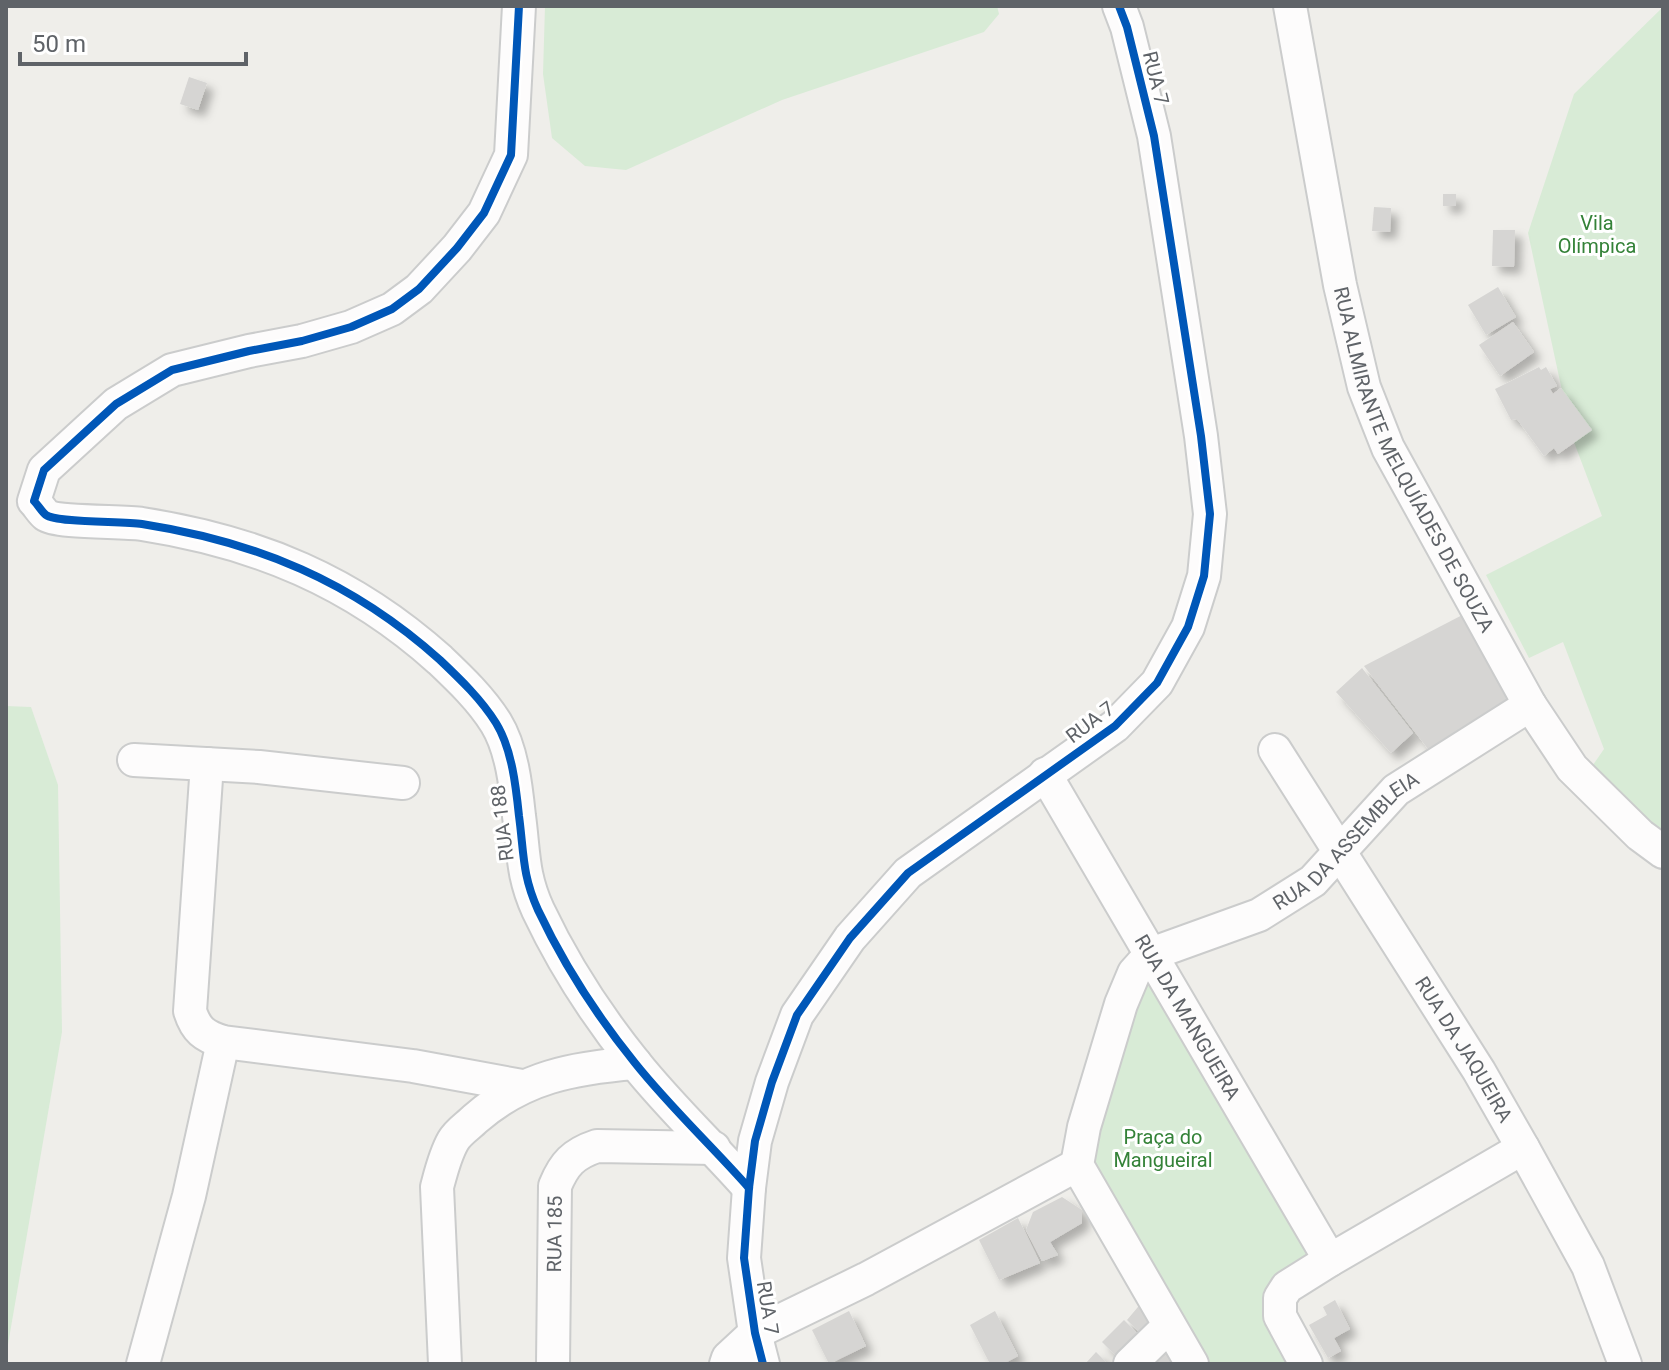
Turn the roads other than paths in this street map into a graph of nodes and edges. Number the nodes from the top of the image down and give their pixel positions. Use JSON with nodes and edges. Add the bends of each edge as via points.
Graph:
{"nodes":[{"id":1,"x":519,"y":6,"type":"edge"},
{"id":2,"x":1119,"y":6,"type":"edge"},
{"id":3,"x":1290,"y":6,"type":"edge"},
{"id":4,"x":1530,"y":705,"type":"junction"},
{"id":5,"x":1275,"y":750,"type":"dead end"},
{"id":6,"x":134,"y":760,"type":"dead end"},
{"id":7,"x":207,"y":764,"type":"junction"},
{"id":8,"x":1045,"y":774,"type":"junction"},
{"id":9,"x":403,"y":783,"type":"dead end"},
{"id":10,"x":1342,"y":852,"type":"junction"},
{"id":11,"x":1663,"y":852,"type":"edge"},
{"id":12,"x":1151,"y":954,"type":"junction"},
{"id":13,"x":223,"y":1042,"type":"junction"},
{"id":14,"x":635,"y":1063,"type":"junction"},
{"id":15,"x":522,"y":1086,"type":"junction"},
{"id":16,"x":714,"y":1148,"type":"junction"},
{"id":17,"x":1523,"y":1148,"type":"junction"},
{"id":18,"x":1077,"y":1165,"type":"junction"},
{"id":19,"x":749,"y":1188,"type":"junction"},
{"id":20,"x":1330,"y":1260,"type":"junction"},
{"id":21,"x":1169,"y":1326,"type":"junction"},
{"id":22,"x":755,"y":1333,"type":"junction"},
{"id":23,"x":143,"y":1364,"type":"edge"},
{"id":24,"x":445,"y":1364,"type":"edge"},
{"id":25,"x":553,"y":1364,"type":"edge"},
{"id":26,"x":726,"y":1364,"type":"edge"},
{"id":27,"x":763,"y":1364,"type":"edge"},
{"id":28,"x":1130,"y":1364,"type":"edge"},
{"id":29,"x":1192,"y":1364,"type":"edge"},
{"id":30,"x":1306,"y":1364,"type":"edge"},
{"id":31,"x":1625,"y":1364,"type":"edge"}],
"edges":[{"from":1,"to":14,"type":"street","name":"RUA 188","via":[[511,155],[484,213],[419,289],[392,309],[351,327],[172,370],[116,404],[44,470],[34,501],[59,520],[118,520],[187,531],[288,562],[400,627],[469,688],[497,725],[511,766],[523,870],[537,908],[576,982]]},
{"from":2,"to":8,"type":"street","name":"RUA 7","via":[[1154,136],[1210,514],[1204,576],[1188,627],[1157,683],[1115,726]]},
{"from":3,"to":4,"type":"street","name":"RUA ALMIRANTE MELQUÍADES DE SOUZA","via":[[1340,285],[1364,387],[1388,448]]},
{"from":4,"to":10,"type":"street","name":"RUA DA ASSEMBLEIA","via":[[1396,790]]},
{"from":4,"to":11,"type":"street","name":"RUA ALMIRANTE MELQUÍADES DE SOUZA","via":[[1572,768]]},
{"from":5,"to":10,"type":"street","name":"RUA DA JAQUEIRA"},
{"from":6,"to":7,"type":"street"},
{"from":7,"to":9,"type":"street"},
{"from":7,"to":13,"type":"street","via":[[190,1011],[202,1033]]},
{"from":8,"to":12,"type":"street","name":"RUA DA MANGUEIRA"},
{"from":8,"to":19,"type":"street","name":"RUA 7","via":[[908,873],[850,938],[797,1015],[755,1141]]},
{"from":10,"to":12,"type":"street","name":"RUA DA ASSEMBLEIA","via":[[1313,881],[1259,915]]},
{"from":10,"to":17,"type":"street","name":"RUA DA JAQUEIRA"},
{"from":12,"to":18,"type":"street","via":[[1134,973],[1121,1004]]},
{"from":12,"to":20,"type":"street","name":"RUA DA MANGUEIRA"},
{"from":13,"to":15,"type":"street"},
{"from":13,"to":23,"type":"street","via":[[189,1196]]},
{"from":14,"to":15,"type":"street","via":[[592,1067]]},
{"from":14,"to":16,"type":"street","name":"RUA 188"},
{"from":15,"to":24,"type":"street","via":[[454,1138],[442,1167],[437,1228]]},
{"from":16,"to":19,"type":"street","name":"RUA 188"},
{"from":16,"to":25,"type":"street","name":"RUA 185","via":[[597,1146],[564,1164],[555,1186]]},
{"from":17,"to":20,"type":"street"},
{"from":17,"to":31,"type":"street","name":"RUA DA JAQUEIRA","via":[[1588,1266]]},
{"from":18,"to":21,"type":"street"},
{"from":18,"to":22,"type":"street"},
{"from":19,"to":22,"type":"street","name":"RUA 7","via":[[744,1258]]},
{"from":20,"to":30,"type":"street","via":[[1287,1287],[1280,1298],[1280,1316]]},
{"from":21,"to":28,"type":"street"},
{"from":21,"to":29,"type":"street"},
{"from":22,"to":26,"type":"street"},
{"from":22,"to":27,"type":"street","name":"RUA 7"}]}
